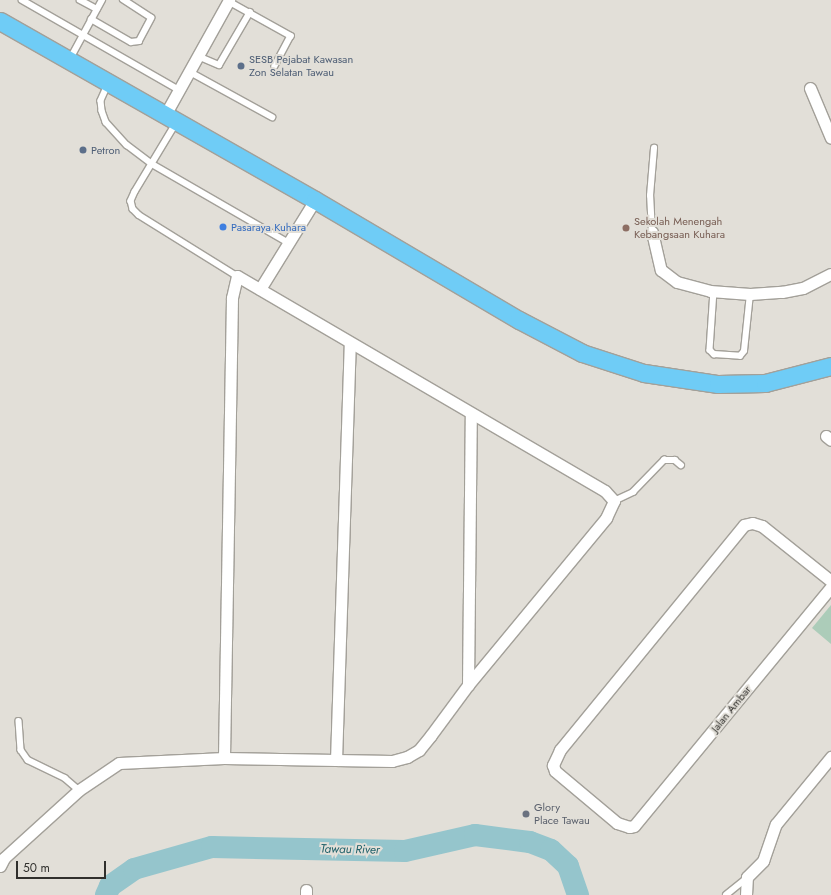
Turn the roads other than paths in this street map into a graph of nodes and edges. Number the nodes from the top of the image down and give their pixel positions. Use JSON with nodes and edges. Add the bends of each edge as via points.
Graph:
{"nodes":[{"id":1,"x":22,"y":0,"type":"edge"},
{"id":2,"x":80,"y":0,"type":"edge"},
{"id":3,"x":102,"y":0,"type":"edge"},
{"id":4,"x":123,"y":0,"type":"edge"},
{"id":5,"x":229,"y":0,"type":"edge"},
{"id":6,"x":97,"y":9,"type":"junction"},
{"id":7,"x":250,"y":12,"type":"junction"},
{"id":8,"x":91,"y":19,"type":"junction"},
{"id":9,"x":0,"y":21,"type":"edge"},
{"id":10,"x":83,"y":36,"type":"junction"},
{"id":11,"x":198,"y":56,"type":"junction"},
{"id":12,"x":69,"y":60,"type":"junction"},
{"id":13,"x":275,"y":66,"type":"dead end"},
{"id":14,"x":190,"y":72,"type":"junction"},
{"id":15,"x":109,"y":83,"type":"junction"},
{"id":16,"x":810,"y":88,"type":"dead end"},
{"id":17,"x":179,"y":90,"type":"junction"},
{"id":18,"x":272,"y":117,"type":"dead end"},
{"id":19,"x":171,"y":119,"type":"junction"},
{"id":20,"x":831,"y":138,"type":"edge"},
{"id":21,"x":654,"y":148,"type":"dead end"},
{"id":22,"x":152,"y":164,"type":"junction"},
{"id":23,"x":315,"y":200,"type":"junction"},
{"id":24,"x":652,"y":232,"type":"joint"},
{"id":25,"x":289,"y":243,"type":"junction"},
{"id":26,"x":831,"y":274,"type":"edge"},
{"id":27,"x":237,"y":276,"type":"junction"},
{"id":28,"x":260,"y":289,"type":"junction"},
{"id":29,"x":714,"y":291,"type":"junction"},
{"id":30,"x":750,"y":294,"type":"junction"},
{"id":31,"x":350,"y":344,"type":"junction"},
{"id":32,"x":831,"y":366,"type":"edge"},
{"id":33,"x":471,"y":414,"type":"junction"},
{"id":34,"x":681,"y":464,"type":"dead end"},
{"id":35,"x":614,"y":501,"type":"junction"},
{"id":36,"x":831,"y":581,"type":"edge"},
{"id":37,"x":831,"y":587,"type":"edge"},
{"id":38,"x":468,"y":686,"type":"junction"},
{"id":39,"x":19,"y":721,"type":"dead end"},
{"id":40,"x":831,"y":757,"type":"edge"},
{"id":41,"x":224,"y":758,"type":"junction"},
{"id":42,"x":336,"y":760,"type":"junction"},
{"id":43,"x":79,"y":790,"type":"junction"},
{"id":44,"x":0,"y":866,"type":"edge"},
{"id":45,"x":747,"y":877,"type":"junction"},
{"id":46,"x":726,"y":895,"type":"edge"},
{"id":47,"x":746,"y":895,"type":"edge"}],
"edges":[{"from":1,"to":10,"type":"lane"},
{"from":2,"to":6,"type":"lane"},
{"from":3,"to":6,"type":"lane"},
{"from":4,"to":8,"type":"lane","via":[[151,18],[139,41],[132,42]]},
{"from":5,"to":7,"type":"lane"},
{"from":5,"to":11,"type":"street"},
{"from":6,"to":8,"type":"lane"},
{"from":7,"to":11,"type":"lane","via":[[219,65]]},
{"from":7,"to":13,"type":"lane","via":[[291,36]]},
{"from":8,"to":10,"type":"lane"},
{"from":9,"to":12,"type":"main road"},
{"from":10,"to":12,"type":"lane"},
{"from":10,"to":17,"type":"lane"},
{"from":11,"to":14,"type":"street"},
{"from":12,"to":15,"type":"main road"},
{"from":14,"to":17,"type":"street"},
{"from":14,"to":18,"type":"lane"},
{"from":15,"to":19,"type":"main road"},
{"from":15,"to":22,"type":"lane","via":[[101,101],[106,122],[126,145]]},
{"from":16,"to":20,"type":"street"},
{"from":17,"to":19,"type":"street"},
{"from":19,"to":22,"type":"lane"},
{"from":19,"to":23,"type":"main road"},
{"from":21,"to":24,"type":"lane","via":[[650,196]]},
{"from":22,"to":25,"type":"lane"},
{"from":22,"to":27,"type":"lane","via":[[131,201],[133,209]]},
{"from":23,"to":25,"type":"street"},
{"from":23,"to":32,"type":"main road","via":[[553,339],[608,363],[671,379],[744,385],[765,383]]},
{"from":24,"to":29,"type":"street","via":[[657,263],[666,275],[677,282]]},
{"from":25,"to":28,"type":"street"},
{"from":26,"to":30,"type":"street","via":[[803,288]]},
{"from":27,"to":28,"type":"street"},
{"from":27,"to":41,"type":"street","via":[[232,298]]},
{"from":28,"to":31,"type":"street"},
{"from":29,"to":30,"type":"street"},
{"from":29,"to":30,"type":"lane","via":[[710,350],[714,354],[740,356],[744,352]]},
{"from":31,"to":33,"type":"street"},
{"from":31,"to":42,"type":"street"},
{"from":33,"to":35,"type":"street","via":[[605,491]]},
{"from":33,"to":38,"type":"street"},
{"from":34,"to":35,"type":"lane","via":[[675,460],[664,460],[633,492]]},
{"from":35,"to":38,"type":"street","via":[[606,518]]},
{"from":36,"to":37,"type":"street","name":"Jalan Ambar","via":[[762,526],[752,523],[744,525],[555,758],[553,765],[561,777],[617,823],[629,827],[639,822]]},
{"from":38,"to":42,"type":"street","via":[[419,750],[407,757],[392,761]]},
{"from":39,"to":43,"type":"lane","via":[[21,750],[28,760],[65,778]]},
{"from":40,"to":45,"type":"street","via":[[776,824],[763,862]]},
{"from":41,"to":42,"type":"street"},
{"from":41,"to":43,"type":"street","via":[[120,762]]},
{"from":43,"to":44,"type":"street","via":[[4,858]]},
{"from":45,"to":46,"type":"lane"},
{"from":45,"to":47,"type":"street"}]}
